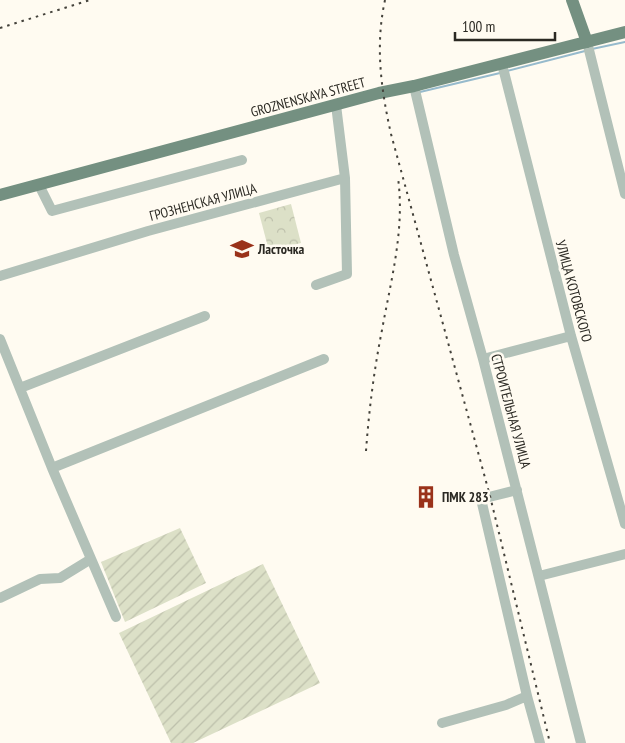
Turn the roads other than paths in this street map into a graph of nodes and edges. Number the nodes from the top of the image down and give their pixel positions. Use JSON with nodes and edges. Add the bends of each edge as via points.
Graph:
{"nodes":[{"id":1,"x":572,"y":0,"type":"edge"},
{"id":2,"x":625,"y":32,"type":"edge"},
{"id":3,"x":587,"y":42,"type":"junction"},
{"id":4,"x":502,"y":64,"type":"junction"},
{"id":5,"x":414,"y":86,"type":"junction"},
{"id":6,"x":336,"y":105,"type":"junction"},
{"id":7,"x":242,"y":160,"type":"dead end"},
{"id":8,"x":344,"y":178,"type":"junction"},
{"id":9,"x":39,"y":185,"type":"junction"},
{"id":10,"x":625,"y":194,"type":"edge"},
{"id":11,"x":0,"y":195,"type":"edge"},
{"id":12,"x":0,"y":276,"type":"edge"},
{"id":13,"x":316,"y":285,"type":"dead end"},
{"id":14,"x":204,"y":316,"type":"dead end"},
{"id":15,"x":571,"y":336,"type":"junction"},
{"id":16,"x":0,"y":339,"type":"edge"},
{"id":17,"x":324,"y":359,"type":"dead end"},
{"id":18,"x":483,"y":359,"type":"junction"},
{"id":19,"x":20,"y":388,"type":"junction"},
{"id":20,"x":52,"y":468,"type":"junction"},
{"id":21,"x":517,"y":490,"type":"junction"},
{"id":22,"x":625,"y":524,"type":"edge"},
{"id":23,"x":625,"y":554,"type":"edge"},
{"id":24,"x":91,"y":559,"type":"junction"},
{"id":25,"x":539,"y":576,"type":"junction"},
{"id":26,"x":0,"y":598,"type":"edge"},
{"id":27,"x":116,"y":616,"type":"dead end"},
{"id":28,"x":528,"y":696,"type":"junction"},
{"id":29,"x":442,"y":723,"type":"dead end"},
{"id":30,"x":540,"y":743,"type":"edge"},
{"id":31,"x":581,"y":743,"type":"edge"}],
"edges":[{"from":1,"to":3,"type":"main road"},
{"from":2,"to":3,"type":"main road","name":"GROZNENSKAYA STREET"},
{"from":3,"to":4,"type":"main road","name":"GROZNENSKAYA STREET"},
{"from":3,"to":10,"type":"street"},
{"from":4,"to":5,"type":"main road","name":"GROZNENSKAYA STREET"},
{"from":4,"to":15,"type":"street","name":"УЛИЦА КОТОВСКОГО"},
{"from":5,"to":6,"type":"main road","name":"GROZNENSKAYA STREET"},
{"from":5,"to":18,"type":"street","name":"СТРОИТЕЛЬНАЯ УЛИЦА","via":[[454,255]]},
{"from":6,"to":8,"type":"street"},
{"from":6,"to":9,"type":"main road","name":"GROZNENSKAYA STREET"},
{"from":7,"to":9,"type":"street","via":[[52,211]]},
{"from":8,"to":12,"type":"street","name":"ГРОЗНЕНСКАЯ УЛИЦА","via":[[148,231]]},
{"from":8,"to":13,"type":"street","via":[[348,274]]},
{"from":9,"to":11,"type":"main road","name":"GROZNENSKAYA STREET"},
{"from":14,"to":19,"type":"street"},
{"from":15,"to":18,"type":"street"},
{"from":15,"to":22,"type":"street","name":"УЛИЦА КОТОВСКОГО"},
{"from":16,"to":19,"type":"street"},
{"from":17,"to":20,"type":"street"},
{"from":18,"to":21,"type":"street","name":"СТРОИТЕЛЬНАЯ УЛИЦА"},
{"from":19,"to":20,"type":"street"},
{"from":20,"to":24,"type":"street"},
{"from":21,"to":25,"type":"street","name":"СТРОИТЕЛЬНАЯ УЛИЦА"},
{"from":21,"to":28,"type":"street","via":[[481,499]]},
{"from":23,"to":25,"type":"street"},
{"from":24,"to":26,"type":"street","via":[[60,578],[40,579]]},
{"from":24,"to":27,"type":"street"},
{"from":25,"to":31,"type":"street","name":"СТРОИТЕЛЬНАЯ УЛИЦА"},
{"from":28,"to":29,"type":"street"},
{"from":28,"to":30,"type":"street"}]}
